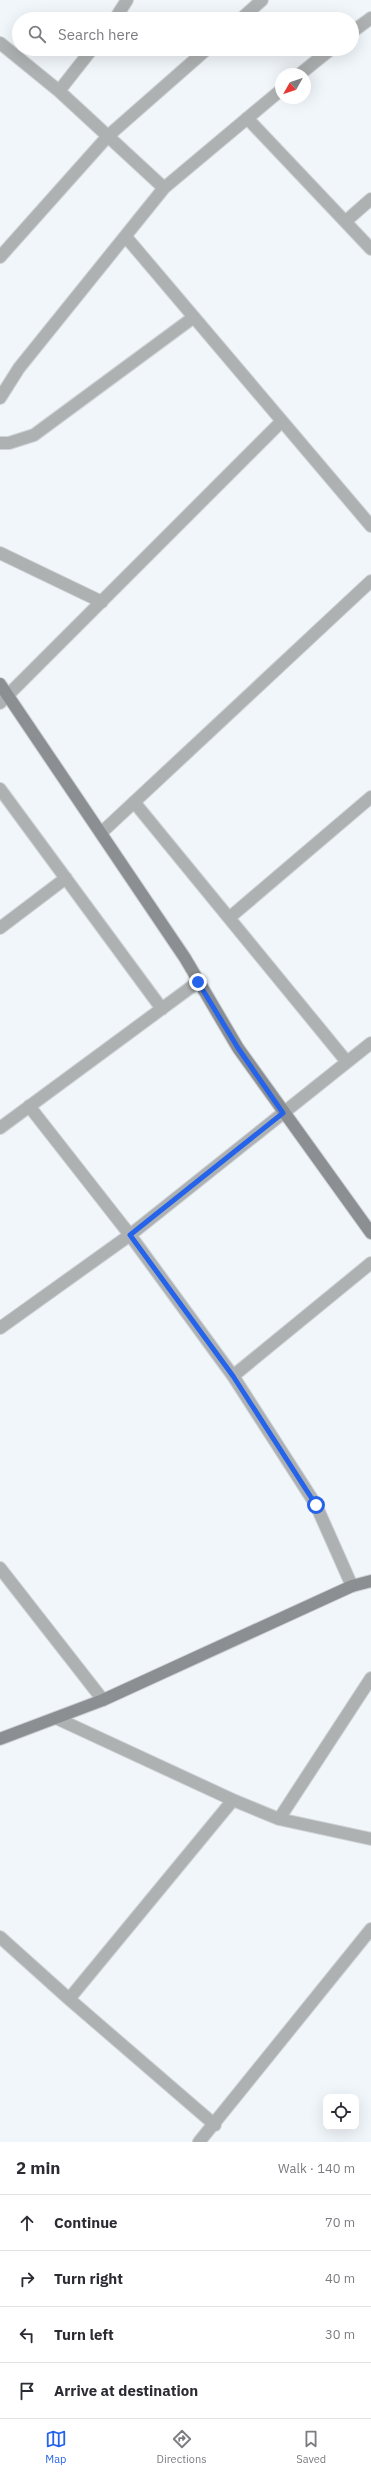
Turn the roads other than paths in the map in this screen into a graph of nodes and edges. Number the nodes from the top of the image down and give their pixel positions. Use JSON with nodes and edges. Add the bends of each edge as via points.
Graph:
{"nodes":[{"id":1,"x":127,"y":0,"type":"edge"},
{"id":2,"x":262,"y":0,"type":"edge"},
{"id":3,"x":119,"y":12,"type":"edge"},
{"id":4,"x":249,"y":12,"type":"edge"},
{"id":5,"x":371,"y":18,"type":"edge"},
{"id":6,"x":359,"y":27,"type":"edge"},
{"id":7,"x":0,"y":42,"type":"edge"},
{"id":8,"x":12,"y":52,"type":"edge"},
{"id":9,"x":17,"y":56,"type":"edge"},
{"id":10,"x":87,"y":56,"type":"edge"},
{"id":11,"x":199,"y":56,"type":"edge"},
{"id":12,"x":322,"y":56,"type":"edge"},
{"id":13,"x":307,"y":68,"type":"edge"},
{"id":14,"x":59,"y":92,"type":"junction"},
{"id":15,"x":275,"y":95,"type":"edge"},
{"id":16,"x":247,"y":118,"type":"junction"},
{"id":17,"x":108,"y":136,"type":"junction"},
{"id":18,"x":164,"y":188,"type":"junction"},
{"id":19,"x":371,"y":199,"type":"edge"},
{"id":20,"x":346,"y":221,"type":"junction"},
{"id":21,"x":126,"y":237,"type":"junction"},
{"id":22,"x":371,"y":249,"type":"edge"},
{"id":23,"x":0,"y":257,"type":"edge"},
{"id":24,"x":194,"y":317,"type":"junction"},
{"id":25,"x":0,"y":398,"type":"edge"},
{"id":26,"x":282,"y":421,"type":"junction"},
{"id":27,"x":0,"y":443,"type":"edge"},
{"id":28,"x":371,"y":526,"type":"edge"},
{"id":29,"x":0,"y":553,"type":"edge"},
{"id":30,"x":371,"y":581,"type":"edge"},
{"id":31,"x":102,"y":602,"type":"junction"},
{"id":32,"x":0,"y":684,"type":"edge"},
{"id":33,"x":4,"y":700,"type":"edge"},
{"id":34,"x":0,"y":789,"type":"edge"},
{"id":35,"x":371,"y":797,"type":"edge"},
{"id":36,"x":134,"y":802,"type":"junction"},
{"id":37,"x":101,"y":833,"type":"junction"},
{"id":38,"x":66,"y":878,"type":"junction"},
{"id":39,"x":229,"y":918,"type":"junction"},
{"id":40,"x":0,"y":928,"type":"edge"},
{"id":41,"x":198,"y":982,"type":"junction"},
{"id":42,"x":162,"y":1009,"type":"junction"},
{"id":43,"x":371,"y":1043,"type":"edge"},
{"id":44,"x":346,"y":1062,"type":"junction"},
{"id":45,"x":29,"y":1106,"type":"junction"},
{"id":46,"x":283,"y":1113,"type":"junction"},
{"id":47,"x":0,"y":1128,"type":"edge"},
{"id":48,"x":371,"y":1233,"type":"edge"},
{"id":49,"x":130,"y":1235,"type":"junction"},
{"id":50,"x":371,"y":1263,"type":"edge"},
{"id":51,"x":0,"y":1328,"type":"edge"},
{"id":52,"x":233,"y":1376,"type":"junction"},
{"id":53,"x":0,"y":1568,"type":"edge"},
{"id":54,"x":371,"y":1581,"type":"edge"},
{"id":55,"x":352,"y":1586,"type":"junction"},
{"id":56,"x":371,"y":1678,"type":"edge"},
{"id":57,"x":103,"y":1700,"type":"junction"},
{"id":58,"x":56,"y":1718,"type":"junction"},
{"id":59,"x":0,"y":1738,"type":"edge"},
{"id":60,"x":233,"y":1800,"type":"junction"},
{"id":61,"x":280,"y":1819,"type":"junction"},
{"id":62,"x":371,"y":1839,"type":"edge"},
{"id":63,"x":371,"y":1929,"type":"edge"},
{"id":64,"x":0,"y":1937,"type":"edge"},
{"id":65,"x":69,"y":1999,"type":"junction"},
{"id":66,"x":215,"y":2125,"type":"junction"},
{"id":67,"x":200,"y":2142,"type":"edge"}],
"edges":[{"from":1,"to":3,"type":"street"},
{"from":2,"to":4,"type":"street"},
{"from":5,"to":6,"type":"street"},
{"from":7,"to":8,"type":"street"},
{"from":9,"to":14,"type":"street"},
{"from":10,"to":14,"type":"street"},
{"from":11,"to":17,"type":"street"},
{"from":12,"to":13,"type":"street"},
{"from":14,"to":17,"type":"street"},
{"from":15,"to":16,"type":"street"},
{"from":16,"to":18,"type":"street"},
{"from":16,"to":20,"type":"street"},
{"from":17,"to":18,"type":"street"},
{"from":17,"to":23,"type":"street"},
{"from":18,"to":21,"type":"street"},
{"from":19,"to":20,"type":"street"},
{"from":20,"to":22,"type":"street"},
{"from":21,"to":24,"type":"street"},
{"from":21,"to":25,"type":"street","via":[[19,368]]},
{"from":24,"to":26,"type":"street"},
{"from":24,"to":27,"type":"street","via":[[34,435],[9,443]]},
{"from":26,"to":28,"type":"street"},
{"from":26,"to":31,"type":"street"},
{"from":29,"to":31,"type":"street"},
{"from":30,"to":36,"type":"street"},
{"from":31,"to":33,"type":"street"},
{"from":32,"to":33,"type":"street"},
{"from":33,"to":37,"type":"street"},
{"from":34,"to":38,"type":"street"},
{"from":35,"to":39,"type":"street"},
{"from":36,"to":37,"type":"street"},
{"from":36,"to":39,"type":"street"},
{"from":37,"to":41,"type":"street"},
{"from":38,"to":40,"type":"street"},
{"from":38,"to":42,"type":"street"},
{"from":39,"to":44,"type":"street"},
{"from":41,"to":42,"type":"street"},
{"from":41,"to":46,"type":"street","via":[[238,1048]]},
{"from":42,"to":45,"type":"street"},
{"from":43,"to":44,"type":"street"},
{"from":44,"to":46,"type":"street"},
{"from":45,"to":47,"type":"street"},
{"from":45,"to":49,"type":"street"},
{"from":46,"to":48,"type":"street"},
{"from":46,"to":49,"type":"street"},
{"from":49,"to":51,"type":"street"},
{"from":49,"to":52,"type":"street"},
{"from":50,"to":52,"type":"street"},
{"from":52,"to":55,"type":"street","via":[[316,1505]]},
{"from":53,"to":57,"type":"street"},
{"from":54,"to":55,"type":"street"},
{"from":55,"to":57,"type":"street"},
{"from":56,"to":61,"type":"street"},
{"from":57,"to":58,"type":"street"},
{"from":58,"to":59,"type":"street"},
{"from":58,"to":60,"type":"street"},
{"from":60,"to":61,"type":"street"},
{"from":60,"to":65,"type":"street"},
{"from":61,"to":62,"type":"street"},
{"from":63,"to":66,"type":"street"},
{"from":64,"to":65,"type":"street"},
{"from":65,"to":66,"type":"street"},
{"from":66,"to":67,"type":"street"}]}
